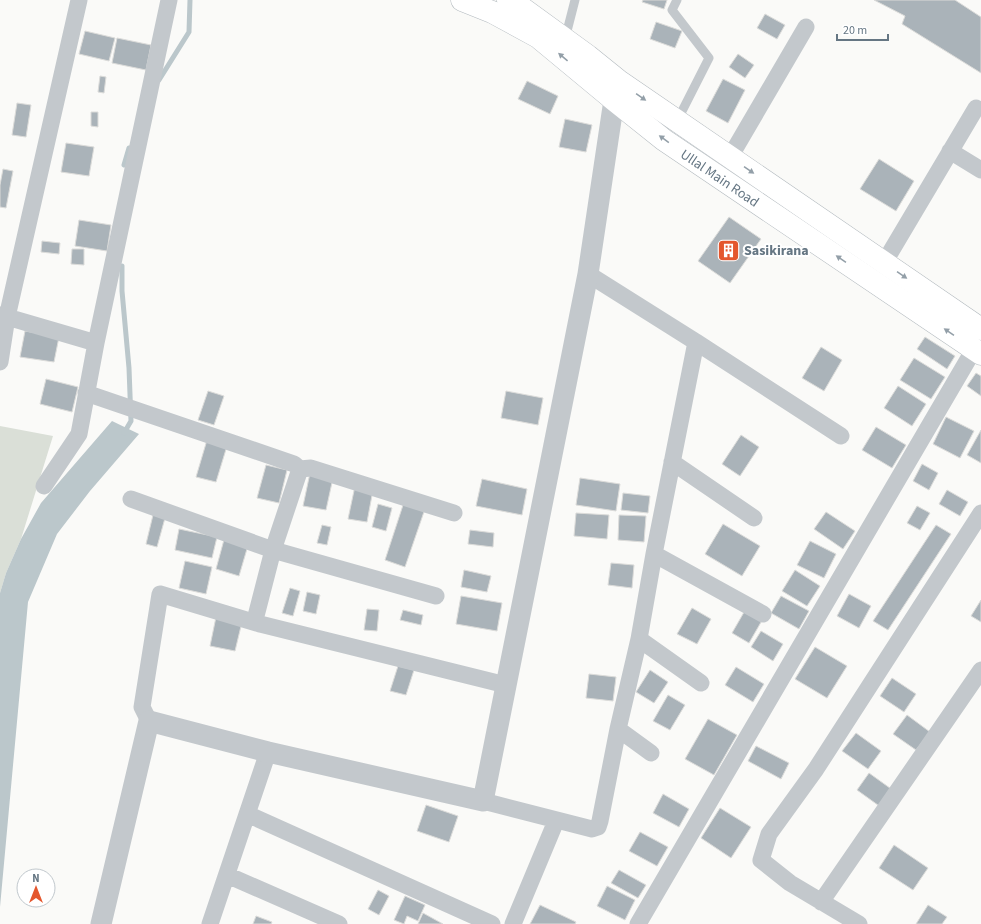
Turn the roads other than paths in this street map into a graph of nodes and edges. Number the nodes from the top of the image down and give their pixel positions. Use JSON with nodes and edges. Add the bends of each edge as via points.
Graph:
{"nodes":[{"id":1,"x":79,"y":0,"type":"edge"},
{"id":2,"x":168,"y":0,"type":"edge"},
{"id":3,"x":462,"y":0,"type":"edge"},
{"id":4,"x":576,"y":0,"type":"edge"},
{"id":5,"x":676,"y":0,"type":"edge"},
{"id":6,"x":498,"y":4,"type":"edge"},
{"id":7,"x":806,"y":27,"type":"dead end"},
{"id":8,"x":565,"y":39,"type":"junction"},
{"id":9,"x":616,"y":91,"type":"junction"},
{"id":10,"x":976,"y":108,"type":"dead end"},
{"id":11,"x":677,"y":121,"type":"junction"},
{"id":12,"x":950,"y":151,"type":"junction"},
{"id":13,"x":730,"y":158,"type":"junction"},
{"id":14,"x":981,"y":170,"type":"edge"},
{"id":15,"x":884,"y":263,"type":"junction"},
{"id":16,"x":588,"y":274,"type":"junction"},
{"id":17,"x":4,"y":316,"type":"edge"},
{"id":18,"x":696,"y":342,"type":"junction"},
{"id":19,"x":979,"y":342,"type":"edge"},
{"id":20,"x":96,"y":343,"type":"junction"},
{"id":21,"x":0,"y":362,"type":"edge"},
{"id":22,"x":86,"y":393,"type":"junction"},
{"id":23,"x":840,"y":436,"type":"dead end"},
{"id":24,"x":672,"y":462,"type":"junction"},
{"id":25,"x":300,"y":470,"type":"junction"},
{"id":26,"x":44,"y":486,"type":"dead end"},
{"id":27,"x":131,"y":500,"type":"dead end"},
{"id":28,"x":454,"y":513,"type":"dead end"},
{"id":29,"x":981,"y":513,"type":"edge"},
{"id":30,"x":754,"y":518,"type":"dead end"},
{"id":31,"x":273,"y":550,"type":"junction"},
{"id":32,"x":654,"y":554,"type":"junction"},
{"id":33,"x":436,"y":596,"type":"dead end"},
{"id":34,"x":763,"y":614,"type":"dead end"},
{"id":35,"x":260,"y":624,"type":"junction"},
{"id":36,"x":639,"y":639,"type":"junction"},
{"id":37,"x":981,"y":670,"type":"edge"},
{"id":38,"x":701,"y":683,"type":"dead end"},
{"id":39,"x":506,"y":686,"type":"junction"},
{"id":40,"x":149,"y":721,"type":"junction"},
{"id":41,"x":618,"y":729,"type":"junction"},
{"id":42,"x":268,"y":752,"type":"junction"},
{"id":43,"x":651,"y":753,"type":"dead end"},
{"id":44,"x":483,"y":801,"type":"junction"},
{"id":45,"x":247,"y":814,"type":"junction"},
{"id":46,"x":556,"y":820,"type":"junction"},
{"id":47,"x":227,"y":875,"type":"junction"},
{"id":48,"x":821,"y":902,"type":"junction"},
{"id":49,"x":101,"y":924,"type":"edge"},
{"id":50,"x":210,"y":924,"type":"edge"},
{"id":51,"x":339,"y":924,"type":"edge"},
{"id":52,"x":492,"y":924,"type":"edge"},
{"id":53,"x":513,"y":924,"type":"edge"},
{"id":54,"x":638,"y":924,"type":"edge"},
{"id":55,"x":859,"y":924,"type":"edge"}],
"edges":[{"from":1,"to":17,"type":"street"},
{"from":2,"to":20,"type":"street"},
{"from":3,"to":6,"type":"main road","name":"Ullal Main Road"},
{"from":4,"to":8,"type":"lane"},
{"from":5,"to":11,"type":"lane","via":[[672,10],[709,58]]},
{"from":6,"to":8,"type":"main road","name":"Ullal Main Road","via":[[522,8]]},
{"from":9,"to":6,"type":"main road","name":"Ullal Main Road","one_way":true,"via":[[538,37]]},
{"from":7,"to":13,"type":"street"},
{"from":8,"to":9,"type":"main road","name":"Ullal Main Road","via":[[588,56]]},
{"from":9,"to":11,"type":"main road","name":"Ullal Main Road","one_way":true},
{"from":9,"to":16,"type":"street"},
{"from":19,"to":9,"type":"main road","name":"Ullal Main Road","one_way":true,"via":[[664,140]]},
{"from":10,"to":12,"type":"street"},
{"from":11,"to":13,"type":"main road","name":"Ullal Main Road"},
{"from":12,"to":14,"type":"street"},
{"from":12,"to":15,"type":"street"},
{"from":13,"to":15,"type":"main road","name":"Ullal Main Road","one_way":true},
{"from":15,"to":19,"type":"main road","name":"Ullal Main Road","one_way":true},
{"from":16,"to":18,"type":"street"},
{"from":16,"to":39,"type":"street"},
{"from":17,"to":20,"type":"street"},
{"from":17,"to":21,"type":"street"},
{"from":18,"to":23,"type":"street"},
{"from":18,"to":24,"type":"street"},
{"from":19,"to":54,"type":"street"},
{"from":20,"to":22,"type":"street"},
{"from":22,"to":25,"type":"street","via":[[294,464]]},
{"from":22,"to":26,"type":"street","via":[[79,434]]},
{"from":24,"to":30,"type":"street"},
{"from":24,"to":32,"type":"street"},
{"from":25,"to":28,"type":"street","via":[[311,468]]},
{"from":25,"to":31,"type":"street"},
{"from":27,"to":31,"type":"street"},
{"from":29,"to":48,"type":"street","via":[[816,769],[769,834],[761,860]]},
{"from":31,"to":33,"type":"street"},
{"from":31,"to":35,"type":"street","via":[[256,616]]},
{"from":32,"to":34,"type":"street"},
{"from":32,"to":36,"type":"street"},
{"from":35,"to":39,"type":"street"},
{"from":35,"to":40,"type":"street","via":[[160,594],[142,707]]},
{"from":36,"to":38,"type":"street"},
{"from":36,"to":41,"type":"street"},
{"from":37,"to":48,"type":"street"},
{"from":39,"to":44,"type":"street"},
{"from":40,"to":42,"type":"street"},
{"from":40,"to":49,"type":"street"},
{"from":41,"to":43,"type":"street"},
{"from":41,"to":46,"type":"street","via":[[598,827],[592,829]]},
{"from":42,"to":44,"type":"street"},
{"from":42,"to":45,"type":"street"},
{"from":44,"to":46,"type":"street"},
{"from":45,"to":47,"type":"street"},
{"from":45,"to":52,"type":"street"},
{"from":46,"to":53,"type":"street"},
{"from":47,"to":50,"type":"street"},
{"from":47,"to":51,"type":"street"},
{"from":48,"to":55,"type":"street"}]}
